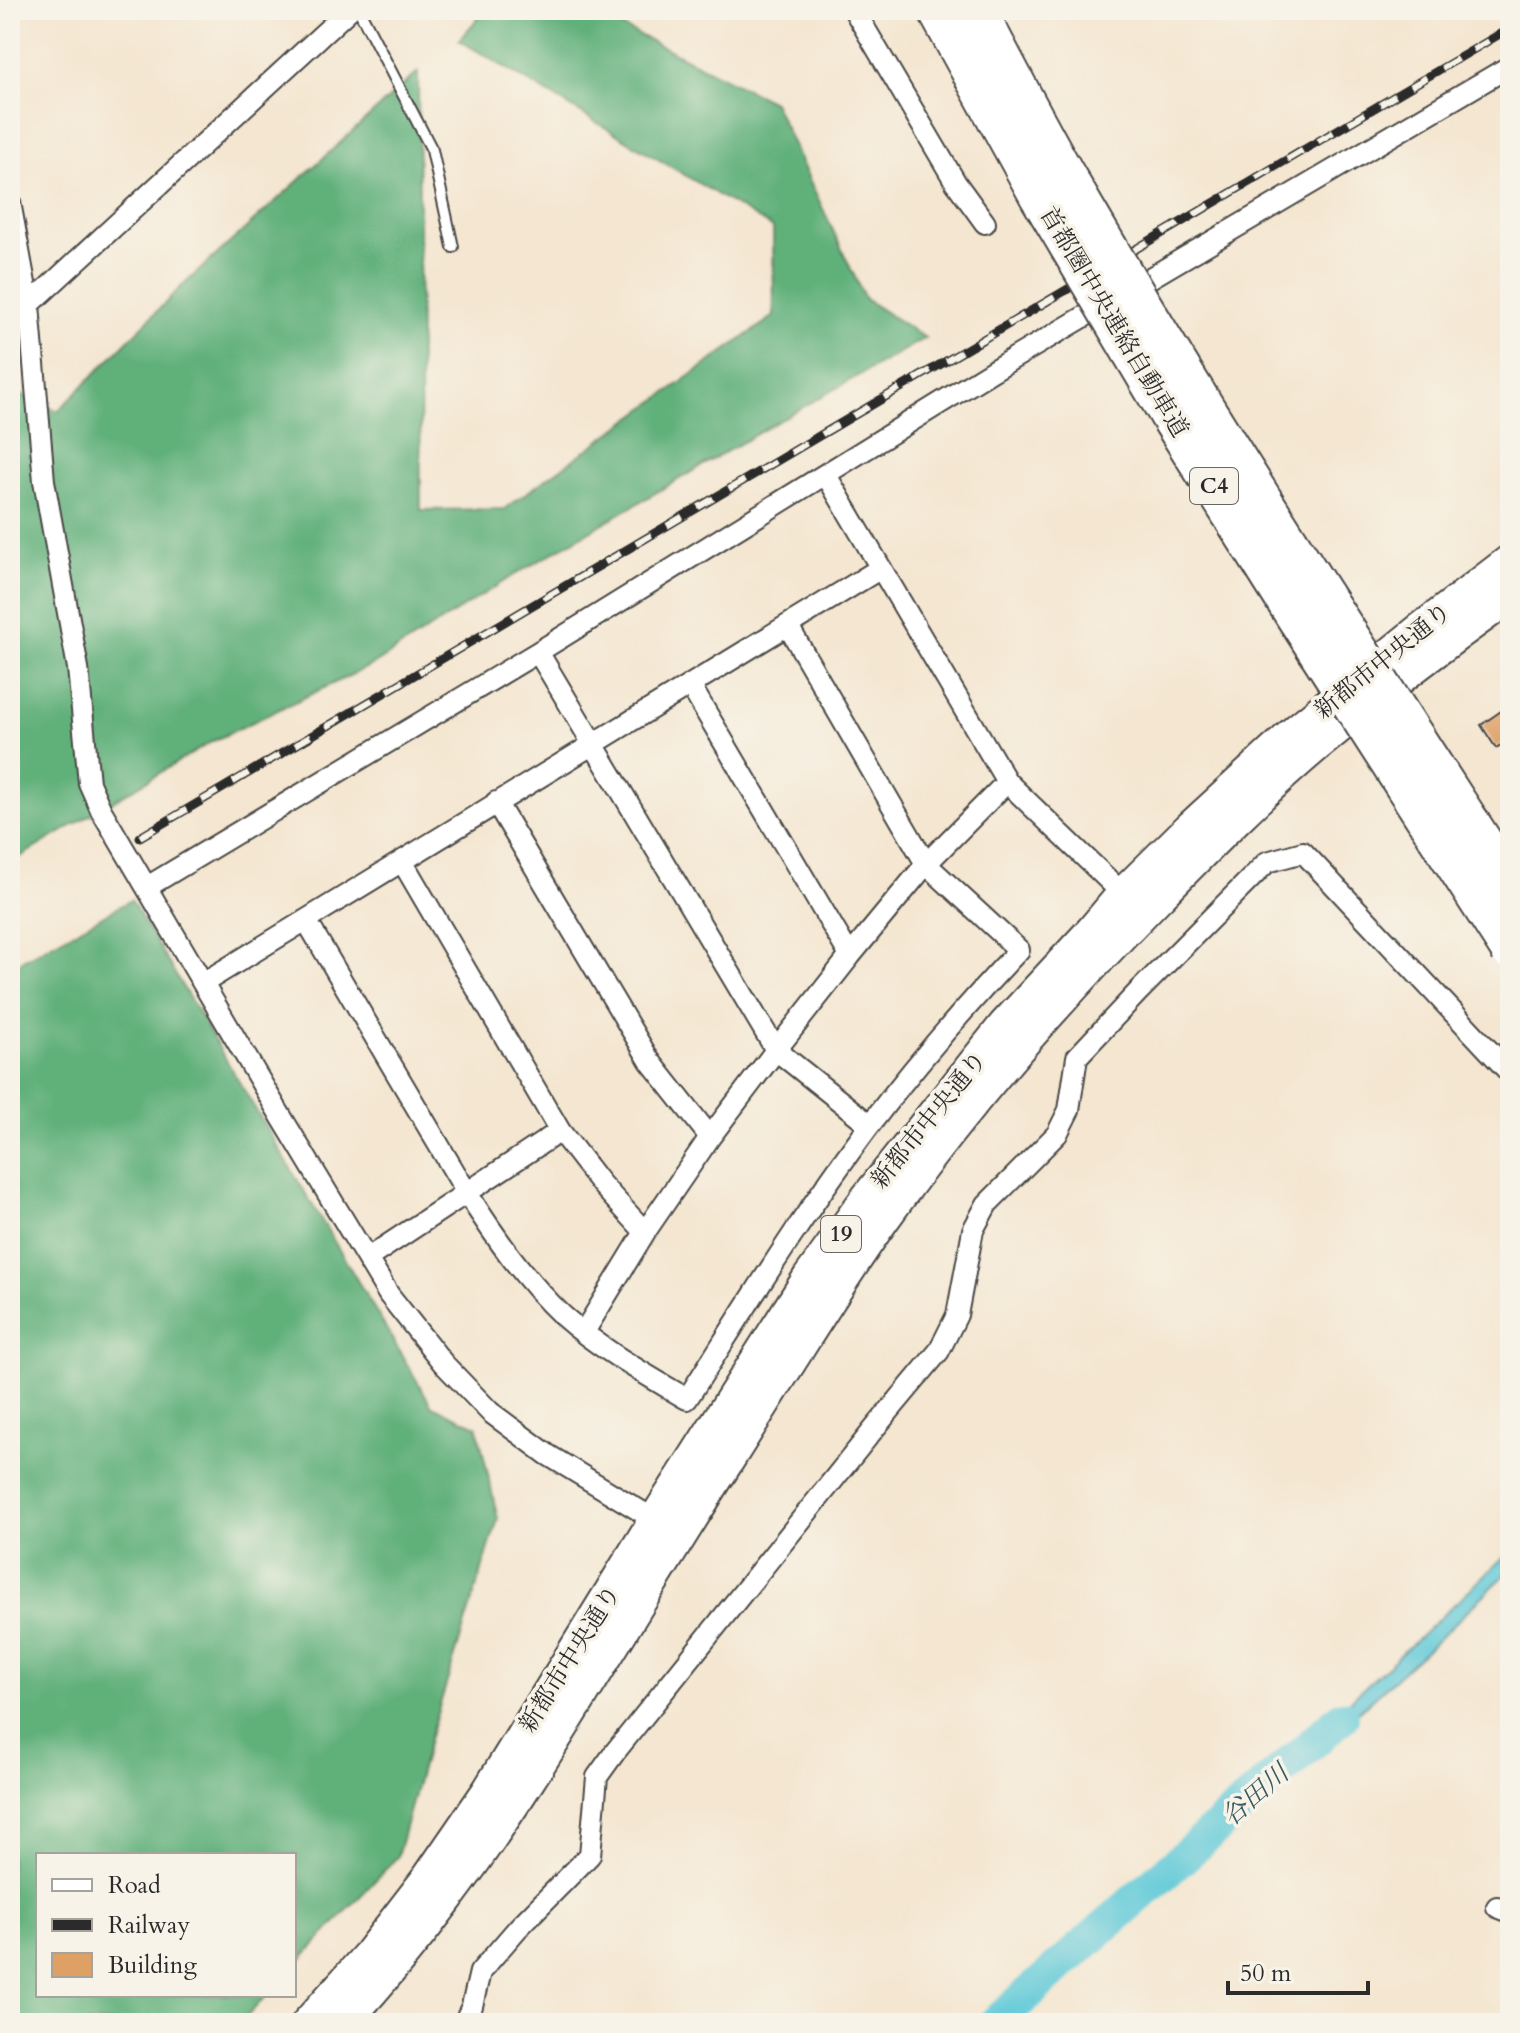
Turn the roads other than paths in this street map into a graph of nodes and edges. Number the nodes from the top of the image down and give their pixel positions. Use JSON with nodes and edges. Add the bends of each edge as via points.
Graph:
{"nodes":[{"id":1,"x":349,"y":10,"type":"edge"},
{"id":2,"x":359,"y":10,"type":"edge"},
{"id":3,"x":854,"y":10,"type":"edge"},
{"id":4,"x":937,"y":10,"type":"edge"},
{"id":5,"x":977,"y":10,"type":"edge"},
{"id":6,"x":1510,"y":66,"type":"edge"},
{"id":7,"x":10,"y":202,"type":"edge"},
{"id":8,"x":985,"y":223,"type":"dead end"},
{"id":9,"x":453,"y":247,"type":"dead end"},
{"id":10,"x":29,"y":305,"type":"junction"},
{"id":11,"x":826,"y":475,"type":"junction"},
{"id":12,"x":1510,"y":561,"type":"edge"},
{"id":13,"x":881,"y":568,"type":"junction"},
{"id":14,"x":1510,"y":596,"type":"edge"},
{"id":15,"x":788,"y":626,"type":"junction"},
{"id":16,"x":538,"y":652,"type":"junction"},
{"id":17,"x":690,"y":685,"type":"junction"},
{"id":18,"x":593,"y":743,"type":"junction"},
{"id":19,"x":1007,"y":782,"type":"junction"},
{"id":20,"x":496,"y":802,"type":"junction"},
{"id":21,"x":402,"y":861,"type":"junction"},
{"id":22,"x":926,"y":864,"type":"junction"},
{"id":23,"x":1510,"y":884,"type":"edge"},
{"id":24,"x":147,"y":887,"type":"junction"},
{"id":25,"x":1123,"y":894,"type":"junction"},
{"id":26,"x":306,"y":920,"type":"junction"},
{"id":27,"x":1510,"y":950,"type":"edge"},
{"id":28,"x":850,"y":956,"type":"junction"},
{"id":29,"x":203,"y":983,"type":"junction"},
{"id":30,"x":776,"y":1050,"type":"junction"},
{"id":31,"x":1510,"y":1073,"type":"edge"},
{"id":32,"x":870,"y":1125,"type":"junction"},
{"id":33,"x":560,"y":1131,"type":"junction"},
{"id":34,"x":710,"y":1137,"type":"junction"},
{"id":35,"x":467,"y":1193,"type":"junction"},
{"id":36,"x":645,"y":1232,"type":"junction"},
{"id":37,"x":368,"y":1258,"type":"junction"},
{"id":38,"x":584,"y":1332,"type":"junction"},
{"id":39,"x":668,"y":1528,"type":"junction"},
{"id":40,"x":308,"y":2023,"type":"edge"},
{"id":41,"x":343,"y":2023,"type":"edge"},
{"id":42,"x":464,"y":2023,"type":"edge"}],
"edges":[{"from":1,"to":10,"type":"street"},
{"from":2,"to":9,"type":"lane","via":[[432,150]]},
{"from":3,"to":8,"type":"street"},
{"from":4,"to":27,"type":"highway","name":"首都圏中央連絡自動車道","number":"C4","bridge":true,"via":[[1173,422]]},
{"from":5,"to":23,"type":"highway","name":"首都圏中央連絡自動車道","number":"C4","bridge":true,"via":[[1068,180],[1203,403]]},
{"from":6,"to":11,"type":"street","via":[[992,371]]},
{"from":7,"to":10,"type":"street"},
{"from":10,"to":24,"type":"street","via":[[44,481],[78,668],[89,783]]},
{"from":11,"to":13,"type":"street"},
{"from":11,"to":16,"type":"street"},
{"from":12,"to":25,"type":"main road","name":"新都市中央通り","number":"19","via":[[1296,731]]},
{"from":13,"to":15,"type":"street"},
{"from":13,"to":19,"type":"street"},
{"from":14,"to":39,"type":"main road","name":"新都市中央通り","number":"19","via":[[1316,746],[1209,845],[1021,1044],[883,1219]]},
{"from":15,"to":17,"type":"street"},
{"from":15,"to":22,"type":"street"},
{"from":16,"to":18,"type":"street"},
{"from":16,"to":24,"type":"street"},
{"from":17,"to":18,"type":"street"},
{"from":17,"to":28,"type":"street"},
{"from":18,"to":20,"type":"street"},
{"from":18,"to":30,"type":"street"},
{"from":19,"to":22,"type":"street"},
{"from":19,"to":25,"type":"street"},
{"from":20,"to":21,"type":"street"},
{"from":20,"to":34,"type":"street","via":[[650,1061]]},
{"from":21,"to":26,"type":"street"},
{"from":21,"to":33,"type":"street"},
{"from":22,"to":28,"type":"street"},
{"from":22,"to":32,"type":"street","via":[[1019,950]]},
{"from":24,"to":29,"type":"street"},
{"from":25,"to":39,"type":"main road","name":"新都市中央通り","number":"19","via":[[1005,1025],[809,1278]]},
{"from":26,"to":29,"type":"street"},
{"from":26,"to":35,"type":"street"},
{"from":28,"to":30,"type":"street"},
{"from":29,"to":37,"type":"street"},
{"from":30,"to":32,"type":"street"},
{"from":30,"to":34,"type":"street"},
{"from":31,"to":42,"type":"street","via":[[1303,852],[1267,862],[1077,1057],[1069,1110],[1057,1134],[987,1204],[973,1230],[957,1315],[939,1351],[597,1777],[590,1855],[480,1972]]},
{"from":32,"to":38,"type":"street","via":[[801,1221],[687,1399]]},
{"from":33,"to":35,"type":"street"},
{"from":33,"to":36,"type":"street"},
{"from":34,"to":36,"type":"street"},
{"from":35,"to":37,"type":"street"},
{"from":35,"to":38,"type":"street","via":[[522,1272]]},
{"from":36,"to":38,"type":"street"},
{"from":37,"to":39,"type":"street","via":[[389,1295],[490,1412],[548,1455]]},
{"from":39,"to":40,"type":"main road","name":"新都市中央通り","number":"19","via":[[446,1852],[368,1956]]},
{"from":39,"to":41,"type":"main road","name":"新都市中央通り","number":"19","via":[[554,1741],[445,1901]]}]}
